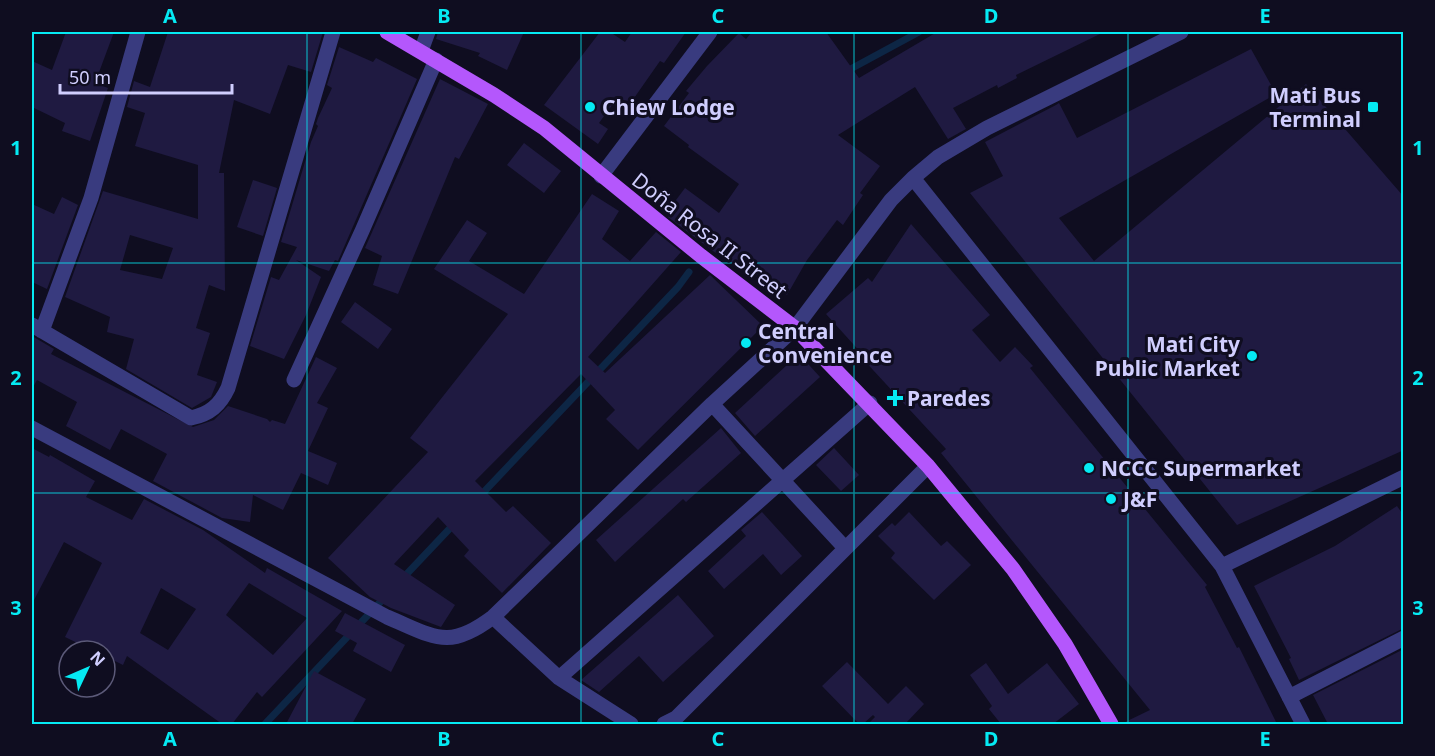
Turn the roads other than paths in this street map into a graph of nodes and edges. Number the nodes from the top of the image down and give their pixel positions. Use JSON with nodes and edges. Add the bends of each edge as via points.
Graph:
{"nodes":[{"id":1,"x":138,"y":32,"type":"edge"},
{"id":2,"x":333,"y":32,"type":"edge"},
{"id":3,"x":387,"y":32,"type":"edge"},
{"id":4,"x":428,"y":32,"type":"edge"},
{"id":5,"x":710,"y":32,"type":"edge"},
{"id":6,"x":1181,"y":32,"type":"edge"},
{"id":7,"x":421,"y":51,"type":"junction"},
{"id":8,"x":436,"y":60,"type":"junction"},
{"id":9,"x":601,"y":176,"type":"junction"},
{"id":10,"x":912,"y":178,"type":"junction"},
{"id":11,"x":37,"y":328,"type":"edge"},
{"id":12,"x":795,"y":328,"type":"junction"},
{"id":13,"x":294,"y":380,"type":"dead end"},
{"id":14,"x":870,"y":403,"type":"junction"},
{"id":15,"x":712,"y":404,"type":"junction"},
{"id":16,"x":32,"y":428,"type":"edge"},
{"id":17,"x":928,"y":466,"type":"junction"},
{"id":18,"x":1404,"y":477,"type":"edge"},
{"id":19,"x":782,"y":480,"type":"junction"},
{"id":20,"x":844,"y":548,"type":"junction"},
{"id":21,"x":1222,"y":566,"type":"junction"},
{"id":22,"x":493,"y":616,"type":"junction"},
{"id":23,"x":1404,"y":638,"type":"edge"},
{"id":24,"x":559,"y":678,"type":"junction"},
{"id":25,"x":1289,"y":697,"type":"junction"},
{"id":26,"x":630,"y":724,"type":"edge"},
{"id":27,"x":664,"y":724,"type":"edge"},
{"id":28,"x":1111,"y":724,"type":"edge"},
{"id":29,"x":1303,"y":724,"type":"edge"}],
"edges":[{"from":1,"to":11,"type":"street","via":[[91,198]]},
{"from":2,"to":11,"type":"street","via":[[222,401],[204,415],[191,418]]},
{"from":3,"to":7,"type":"main road","name":"Doña Rosa II Street"},
{"from":4,"to":7,"type":"street"},
{"from":5,"to":9,"type":"street"},
{"from":6,"to":10,"type":"street","via":[[987,128],[938,157]]},
{"from":7,"to":8,"type":"main road","name":"Doña Rosa II Street"},
{"from":8,"to":9,"type":"main road","name":"Doña Rosa II Street","via":[[544,128]]},
{"from":8,"to":13,"type":"street"},
{"from":9,"to":12,"type":"main road","name":"Doña Rosa II Street"},
{"from":10,"to":12,"type":"street"},
{"from":10,"to":21,"type":"street"},
{"from":12,"to":14,"type":"main road","name":"Doña Rosa II Street"},
{"from":12,"to":15,"type":"street"},
{"from":14,"to":17,"type":"main road","name":"Doña Rosa II Street"},
{"from":14,"to":19,"type":"street"},
{"from":15,"to":19,"type":"street"},
{"from":15,"to":22,"type":"street"},
{"from":16,"to":22,"type":"street","via":[[353,600],[425,633],[459,638]]},
{"from":17,"to":20,"type":"street"},
{"from":17,"to":28,"type":"main road","name":"Doña Rosa II Street","via":[[1013,569],[1065,644]]},
{"from":18,"to":21,"type":"street"},
{"from":19,"to":20,"type":"street"},
{"from":19,"to":24,"type":"street"},
{"from":20,"to":27,"type":"street","via":[[676,718]]},
{"from":21,"to":25,"type":"street"},
{"from":22,"to":24,"type":"street"},
{"from":23,"to":25,"type":"street"},
{"from":24,"to":26,"type":"street"},
{"from":25,"to":29,"type":"street"}]}
